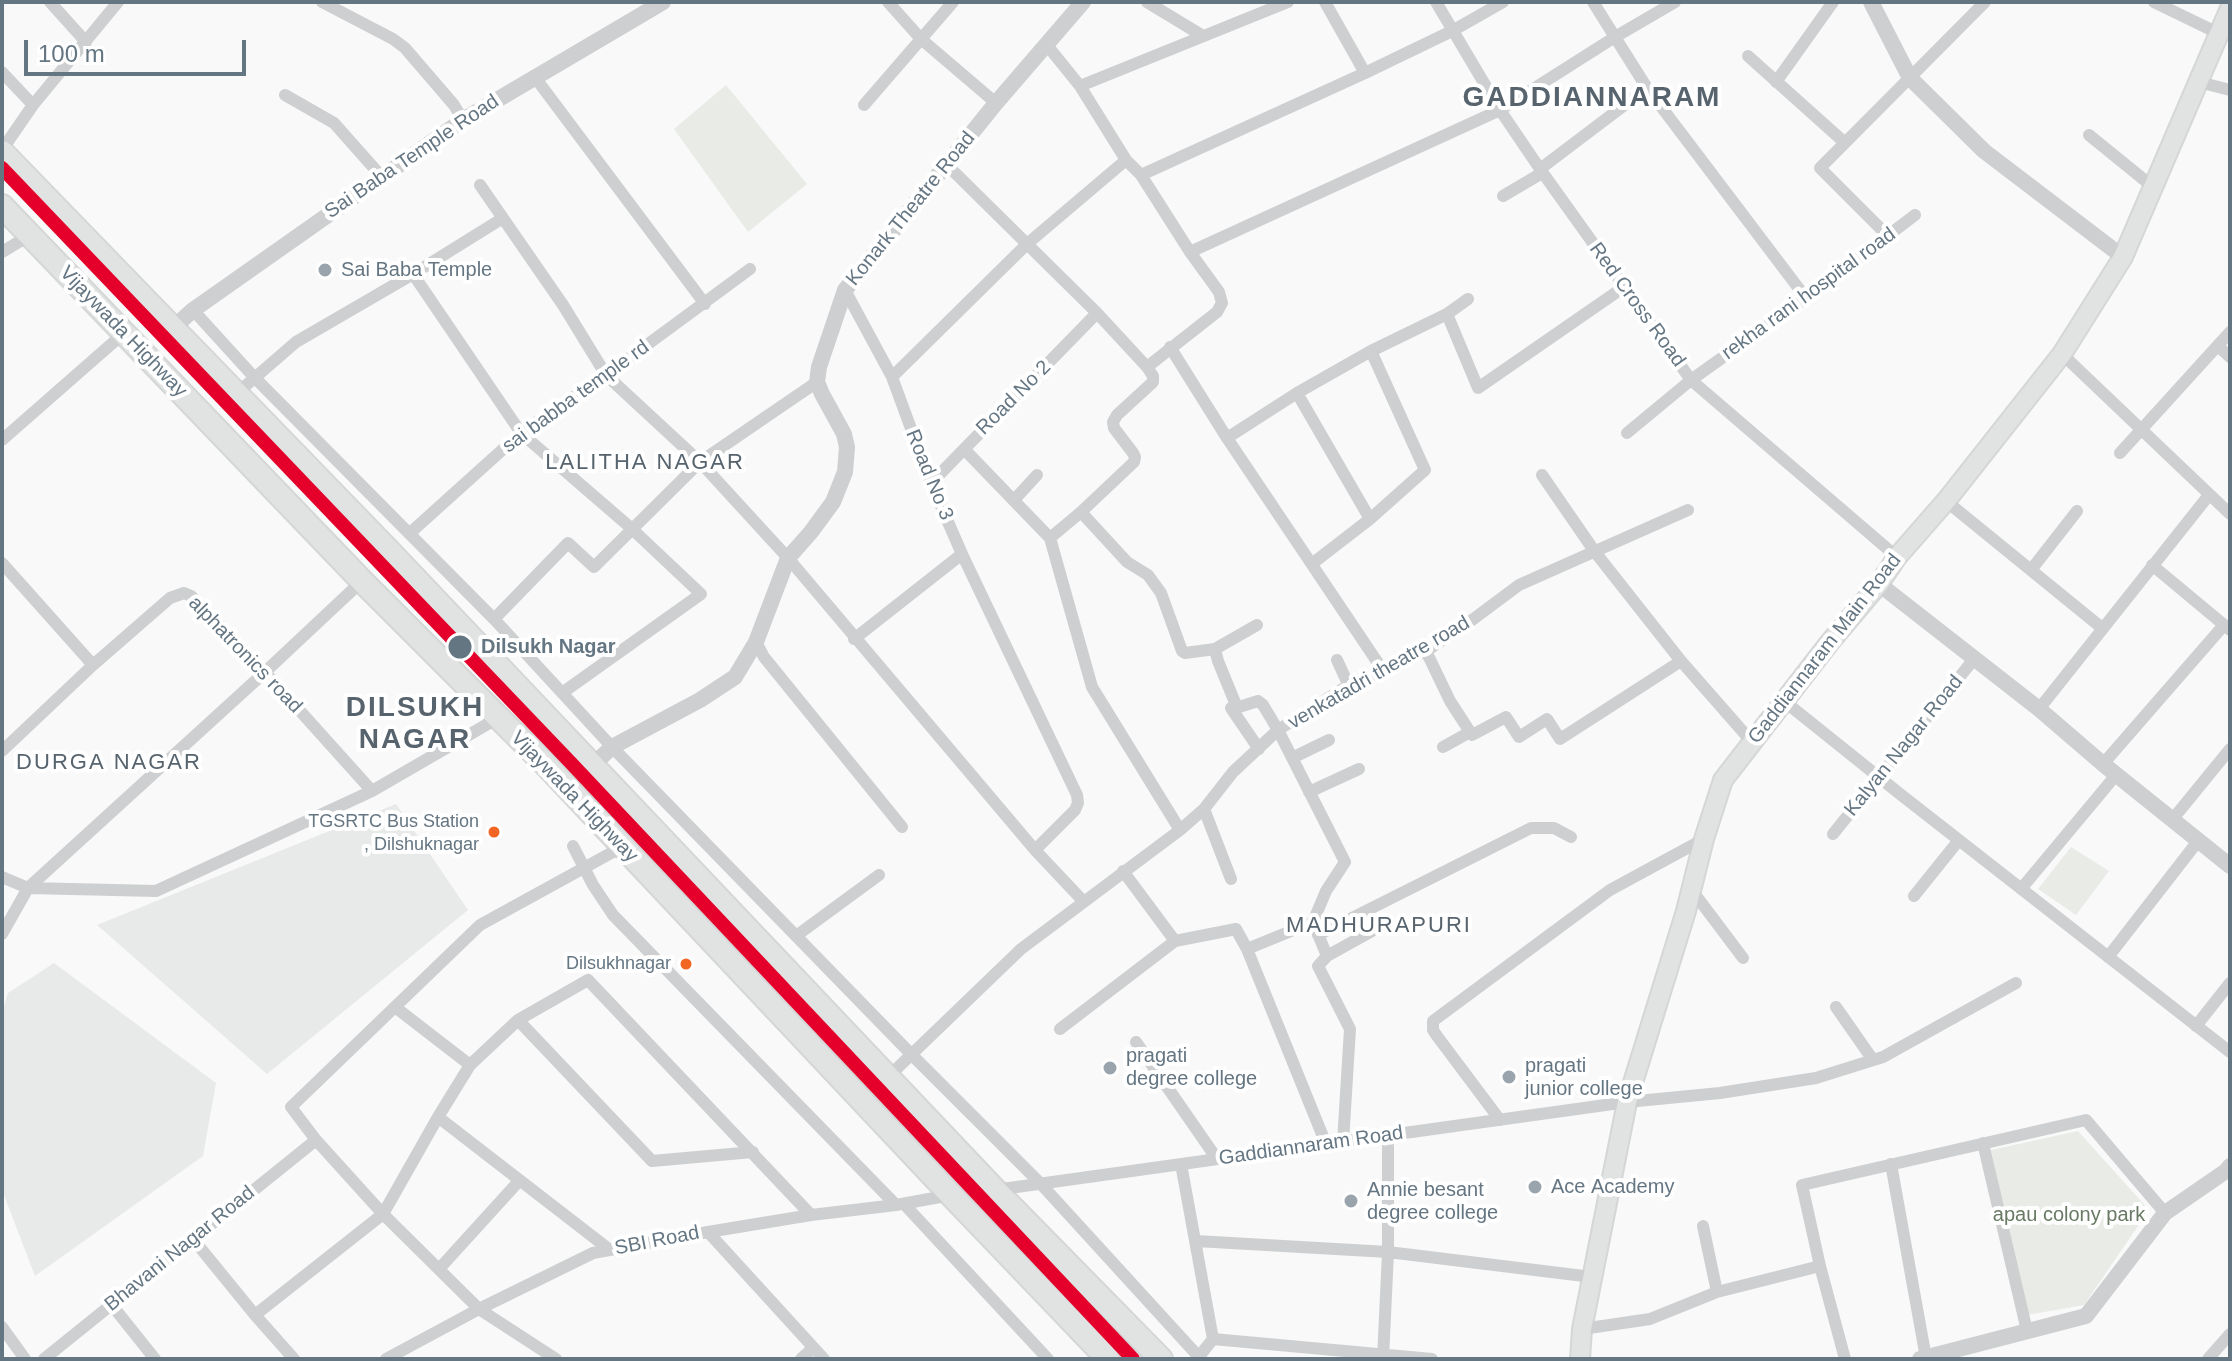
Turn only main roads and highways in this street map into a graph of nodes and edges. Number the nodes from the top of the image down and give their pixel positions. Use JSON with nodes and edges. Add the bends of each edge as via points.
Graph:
{"nodes":[{"id":1,"x":2230,"y":8,"type":"edge"},
{"id":2,"x":2,"y":151,"type":"edge"},
{"id":3,"x":2,"y":206,"type":"edge"},
{"id":4,"x":196,"y":354,"type":"junction"},
{"id":5,"x":169,"y":381,"type":"junction"},
{"id":6,"x":1108,"y":1359,"type":"edge"},
{"id":7,"x":1161,"y":1359,"type":"edge"},
{"id":8,"x":1580,"y":1359,"type":"edge"}],
"edges":[{"from":1,"to":8,"type":"main road","name":"Gaddiannaram Main Road","via":[[2123,257],[2062,354],[1723,780],[1627,1102]]},
{"from":2,"to":4,"type":"highway","name":"Vijaywada Highway"},
{"from":3,"to":5,"type":"highway","name":"Vijaywada Highway"},
{"from":4,"to":5,"type":"highway"},
{"from":4,"to":7,"type":"highway","name":"Vijaywada Highway"},
{"from":5,"to":6,"type":"highway","name":"Vijaywada Highway","via":[[546,765]]}]}
